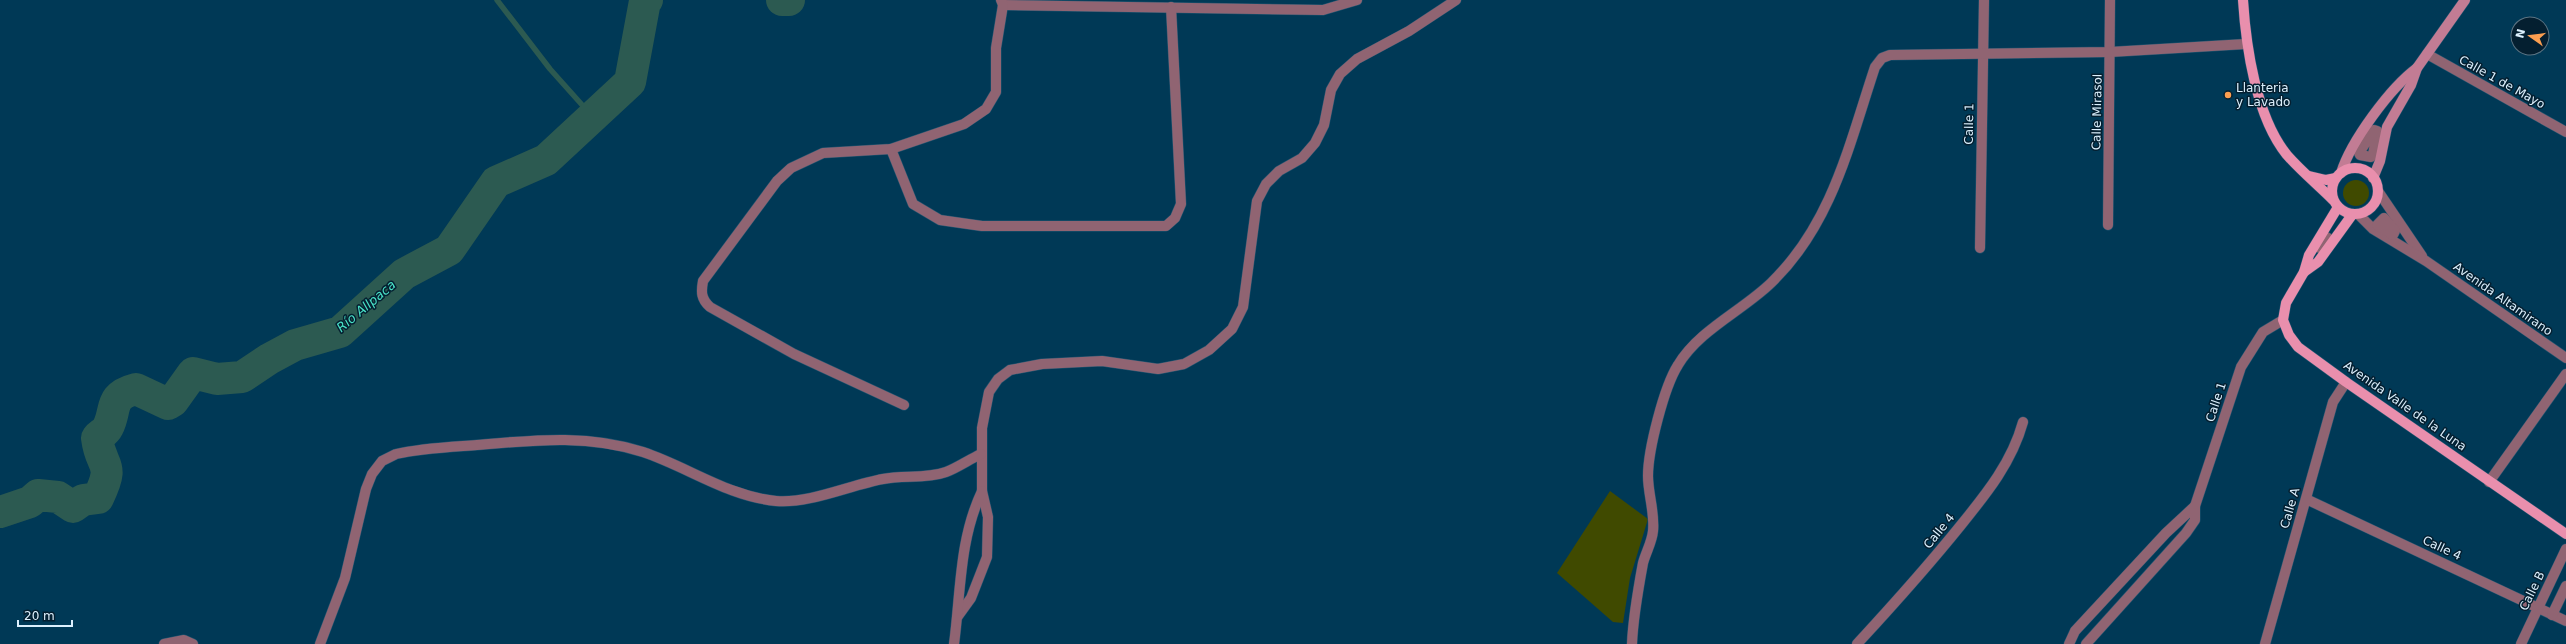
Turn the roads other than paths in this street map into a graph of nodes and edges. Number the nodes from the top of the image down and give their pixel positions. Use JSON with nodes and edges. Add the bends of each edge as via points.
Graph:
{"nodes":[{"id":1,"x":1456,"y":0,"type":"edge"},
{"id":2,"x":1984,"y":0,"type":"edge"},
{"id":3,"x":2110,"y":0,"type":"edge"},
{"id":4,"x":2243,"y":0,"type":"edge"},
{"id":5,"x":2465,"y":0,"type":"edge"},
{"id":6,"x":1353,"y":1,"type":"edge"},
{"id":7,"x":1002,"y":3,"type":"edge"},
{"id":8,"x":1323,"y":5,"type":"edge"},
{"id":9,"x":1171,"y":7,"type":"junction"},
{"id":10,"x":2246,"y":44,"type":"junction"},
{"id":11,"x":2110,"y":52,"type":"junction"},
{"id":12,"x":2427,"y":54,"type":"junction"},
{"id":13,"x":1983,"y":55,"type":"junction"},
{"id":14,"x":2417,"y":68,"type":"junction"},
{"id":15,"x":2566,"y":132,"type":"edge"},
{"id":16,"x":891,"y":149,"type":"junction"},
{"id":17,"x":2308,"y":175,"type":"junction"},
{"id":18,"x":2339,"y":175,"type":"junction"},
{"id":19,"x":2373,"y":178,"type":"junction"},
{"id":20,"x":2378,"y":191,"type":"junction"},
{"id":21,"x":2335,"y":203,"type":"junction"},
{"id":22,"x":2356,"y":215,"type":"junction"},
{"id":23,"x":2108,"y":225,"type":"dead end"},
{"id":24,"x":1980,"y":248,"type":"dead end"},
{"id":25,"x":2426,"y":261,"type":"junction"},
{"id":26,"x":2304,"y":272,"type":"junction"},
{"id":27,"x":2283,"y":320,"type":"junction"},
{"id":28,"x":2566,"y":358,"type":"edge"},
{"id":29,"x":2566,"y":374,"type":"edge"},
{"id":30,"x":2346,"y":382,"type":"junction"},
{"id":31,"x":904,"y":405,"type":"dead end"},
{"id":32,"x":2023,"y":422,"type":"dead end"},
{"id":33,"x":981,"y":454,"type":"junction"},
{"id":34,"x":2489,"y":482,"type":"junction"},
{"id":35,"x":982,"y":491,"type":"junction"},
{"id":36,"x":2306,"y":499,"type":"junction"},
{"id":37,"x":2195,"y":506,"type":"junction"},
{"id":38,"x":2566,"y":534,"type":"edge"},
{"id":39,"x":2566,"y":549,"type":"edge"},
{"id":40,"x":2566,"y":586,"type":"edge"},
{"id":41,"x":2538,"y":607,"type":"junction"},
{"id":42,"x":2552,"y":614,"type":"junction"},
{"id":43,"x":958,"y":616,"type":"junction"},
{"id":44,"x":2566,"y":621,"type":"edge"},
{"id":45,"x":2068,"y":643,"type":"edge"},
{"id":46,"x":164,"y":644,"type":"edge"},
{"id":47,"x":194,"y":644,"type":"edge"},
{"id":48,"x":320,"y":644,"type":"edge"},
{"id":49,"x":954,"y":644,"type":"edge"},
{"id":50,"x":1632,"y":644,"type":"edge"},
{"id":51,"x":1858,"y":644,"type":"edge"},
{"id":52,"x":2086,"y":644,"type":"edge"},
{"id":53,"x":2265,"y":644,"type":"edge"},
{"id":54,"x":2521,"y":644,"type":"edge"}],
"edges":[{"from":1,"to":33,"type":"street","via":[[1409,31],[1357,59],[1340,74],[1331,90],[1324,125],[1315,144],[1302,158],[1279,171],[1266,184],[1257,201],[1243,307],[1232,329],[1209,350],[1184,364],[1158,368],[1102,361],[1025,365],[1010,370],[989,392],[984,410]]},
{"from":2,"to":13,"type":"street","name":"Calle 1"},
{"from":3,"to":11,"type":"street","name":"Calle Mirasol"},
{"from":4,"to":10,"type":"main road"},
{"from":5,"to":12,"type":"main road"},
{"from":6,"to":8,"type":"street"},
{"from":7,"to":9,"type":"street"},
{"from":7,"to":16,"type":"street","via":[[996,48],[996,92],[986,108],[964,124]]},
{"from":8,"to":9,"type":"street"},
{"from":9,"to":16,"type":"street","via":[[1181,204],[1175,218],[1166,226],[982,226],[940,220],[913,204]]},
{"from":10,"to":11,"type":"street"},
{"from":10,"to":17,"type":"main road","via":[[2271,127],[2287,154]]},
{"from":11,"to":13,"type":"street"},
{"from":11,"to":23,"type":"street","name":"Calle Mirasol"},
{"from":12,"to":14,"type":"main road"},
{"from":12,"to":15,"type":"street","name":"Calle 1 de Mayo"},
{"from":13,"to":24,"type":"street","name":"Calle 1"},
{"from":13,"to":50,"type":"street","via":[[1890,55],[1882,58],[1875,67],[1837,182],[1822,218],[1801,251],[1771,283],[1690,347],[1677,366],[1667,389],[1650,458],[1648,476],[1653,532],[1644,561],[1633,620]]},
{"from":14,"to":18,"type":"main road","via":[[2402,79],[2356,141]]},
{"from":14,"to":19,"type":"main road","via":[[2411,85],[2386,127],[2380,162]]},
{"from":16,"to":31,"type":"street","via":[[823,153],[791,168],[777,181],[703,281],[701,292],[704,302],[710,307],[794,354]]},
{"from":17,"to":18,"type":"main road","via":[[2326,180]]},
{"from":17,"to":21,"type":"main road"},
{"from":18,"to":19,"type":"main road","via":[[2348,169],[2362,169]]},
{"from":18,"to":21,"type":"main road","via":[[2332,185]]},
{"from":19,"to":20,"type":"main road"},
{"from":20,"to":22,"type":"main road","via":[[2372,206]]},
{"from":20,"to":25,"type":"street","name":"Avenida Altamirano","via":[[2402,230]]},
{"from":21,"to":22,"type":"main road"},
{"from":21,"to":26,"type":"main road","via":[[2309,255]]},
{"from":22,"to":25,"type":"street","name":"Avenida Altamirano","via":[[2373,229]]},
{"from":22,"to":26,"type":"main road","via":[[2318,262]]},
{"from":25,"to":28,"type":"street","name":"Avenida Altamirano"},
{"from":26,"to":27,"type":"main road","via":[[2286,303]]},
{"from":27,"to":30,"type":"main road","name":"Avenida Valle de la Luna","via":[[2289,335],[2298,347]]},
{"from":27,"to":37,"type":"street","name":"Calle 1","via":[[2263,332],[2241,367]]},
{"from":29,"to":34,"type":"street"},
{"from":30,"to":34,"type":"main road","name":"Avenida Valle de la Luna"},
{"from":30,"to":36,"type":"street","name":"Calle A","via":[[2333,402]]},
{"from":32,"to":51,"type":"street","name":"Calle 4","via":[[2010,459],[1989,490],[1935,557]]},
{"from":33,"to":35,"type":"street"},
{"from":33,"to":48,"type":"street","via":[[947,472],[883,479],[810,497],[778,501],[751,497],[726,489],[672,463],[611,443],[545,439],[396,454],[382,461],[372,474],[366,489],[346,578]]},
{"from":34,"to":38,"type":"main road","name":"Avenida Valle de la Luna"},
{"from":35,"to":43,"type":"street","via":[[968,527],[959,577]]},
{"from":35,"to":43,"type":"street","via":[[988,518],[987,557],[971,598]]},
{"from":36,"to":41,"type":"street","name":"Calle 4"},
{"from":36,"to":53,"type":"street","name":"Calle A"},
{"from":37,"to":45,"type":"street","name":"Calle 1","via":[[2166,533],[2075,631]]},
{"from":37,"to":52,"type":"street","name":"Calle 1","via":[[2195,520],[2186,534]]},
{"from":39,"to":41,"type":"street","name":"Calle B"},
{"from":40,"to":42,"type":"street"},
{"from":41,"to":42,"type":"street","name":"Calle 4"},
{"from":41,"to":54,"type":"street","name":"Calle B"},
{"from":42,"to":44,"type":"street","name":"Calle 4"},
{"from":43,"to":49,"type":"street"},
{"from":46,"to":47,"type":"street","via":[[184,640]]}]}
